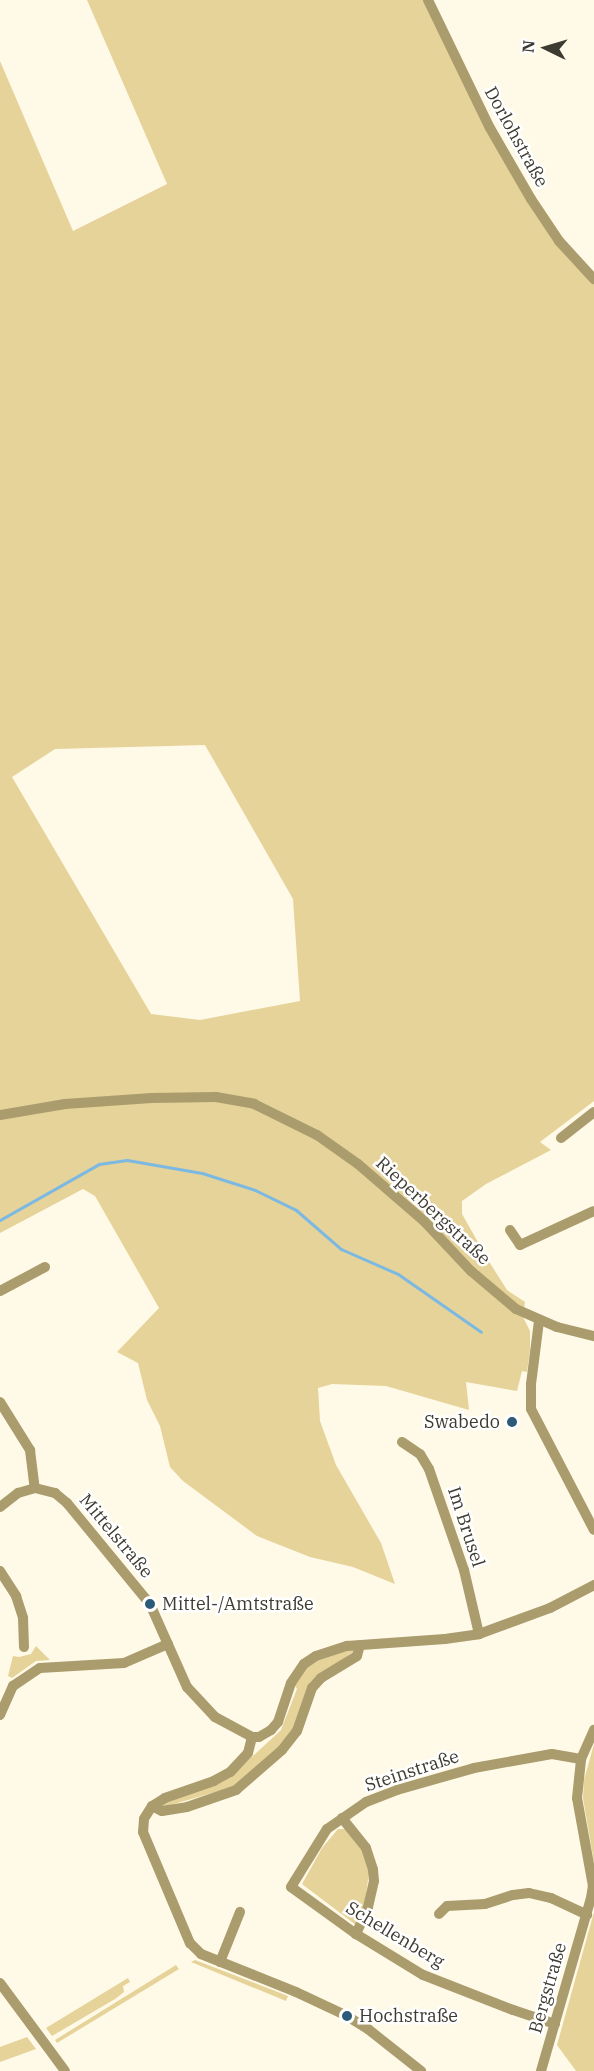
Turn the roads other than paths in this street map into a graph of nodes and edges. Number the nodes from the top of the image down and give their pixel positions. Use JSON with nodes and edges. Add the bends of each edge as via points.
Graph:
{"nodes":[{"id":1,"x":428,"y":0,"type":"edge"},
{"id":2,"x":594,"y":279,"type":"edge"},
{"id":3,"x":594,"y":1112,"type":"edge"},
{"id":4,"x":0,"y":1115,"type":"edge"},
{"id":5,"x":561,"y":1138,"type":"dead end"},
{"id":6,"x":594,"y":1211,"type":"edge"},
{"id":7,"x":510,"y":1230,"type":"dead end"},
{"id":8,"x":45,"y":1267,"type":"dead end"},
{"id":9,"x":0,"y":1291,"type":"edge"},
{"id":10,"x":539,"y":1321,"type":"junction"},
{"id":11,"x":594,"y":1336,"type":"edge"},
{"id":12,"x":0,"y":1402,"type":"edge"},
{"id":13,"x":402,"y":1442,"type":"dead end"},
{"id":14,"x":35,"y":1488,"type":"junction"},
{"id":15,"x":0,"y":1507,"type":"edge"},
{"id":16,"x":594,"y":1530,"type":"edge"},
{"id":17,"x":0,"y":1570,"type":"edge"},
{"id":18,"x":594,"y":1585,"type":"edge"},
{"id":19,"x":478,"y":1634,"type":"junction"},
{"id":20,"x":168,"y":1644,"type":"junction"},
{"id":21,"x":360,"y":1645,"type":"junction"},
{"id":22,"x":24,"y":1647,"type":"dead end"},
{"id":23,"x":0,"y":1715,"type":"edge"},
{"id":24,"x":594,"y":1730,"type":"edge"},
{"id":25,"x":252,"y":1737,"type":"junction"},
{"id":26,"x":581,"y":1760,"type":"junction"},
{"id":27,"x":152,"y":1806,"type":"junction"},
{"id":28,"x":342,"y":1818,"type":"junction"},
{"id":29,"x":291,"y":1887,"type":"joint"},
{"id":30,"x":240,"y":1912,"type":"dead end"},
{"id":31,"x":439,"y":1914,"type":"dead end"},
{"id":32,"x":587,"y":1915,"type":"junction"},
{"id":33,"x":356,"y":1934,"type":"junction"},
{"id":34,"x":220,"y":1962,"type":"junction"},
{"id":35,"x":0,"y":1983,"type":"edge"},
{"id":36,"x":555,"y":2024,"type":"junction"},
{"id":37,"x":65,"y":2071,"type":"edge"},
{"id":38,"x":421,"y":2071,"type":"edge"},
{"id":39,"x":541,"y":2071,"type":"edge"}],
"edges":[{"from":1,"to":2,"type":"street","name":"Dorlohstraße","via":[[490,128],[531,199],[560,241]]},
{"from":3,"to":5,"type":"street"},
{"from":4,"to":10,"type":"street","name":"Rieperbergstraße","via":[[65,1104],[152,1098],[216,1097],[254,1104],[316,1135],[358,1164],[424,1221],[471,1271],[516,1309]]},
{"from":6,"to":7,"type":"street","via":[[520,1245]]},
{"from":8,"to":9,"type":"street"},
{"from":10,"to":11,"type":"street","name":"Rieperbergstraße"},
{"from":10,"to":16,"type":"street","via":[[531,1409]]},
{"from":12,"to":14,"type":"street","via":[[30,1450]]},
{"from":13,"to":19,"type":"street","name":"Im Brusel","via":[[420,1454],[429,1469],[464,1569]]},
{"from":14,"to":15,"type":"street"},
{"from":14,"to":20,"type":"street","name":"Mittelstraße","via":[[55,1492],[116,1560],[150,1604]]},
{"from":17,"to":22,"type":"street","via":[[16,1596],[23,1618]]},
{"from":18,"to":19,"type":"street","via":[[529,1617]]},
{"from":19,"to":21,"type":"street"},
{"from":20,"to":23,"type":"street","via":[[124,1663],[29,1672],[12,1686]]},
{"from":20,"to":25,"type":"street","name":"Mittelstraße","via":[[182,1678],[198,1700],[215,1717]]},
{"from":21,"to":25,"type":"street","via":[[336,1648],[304,1664],[291,1683],[278,1722],[263,1736]]},
{"from":21,"to":27,"type":"street","via":[[357,1656],[312,1688],[297,1731],[282,1750],[236,1790],[187,1807],[162,1811]]},
{"from":24,"to":26,"type":"street","name":"Bergstraße"},
{"from":25,"to":27,"type":"street","via":[[248,1753],[230,1772]]},
{"from":26,"to":28,"type":"street","name":"Steinstraße","via":[[552,1754],[474,1768],[397,1790],[366,1802]]},
{"from":26,"to":32,"type":"street","name":"Bergstraße","via":[[577,1798],[593,1886]]},
{"from":27,"to":34,"type":"street","via":[[144,1819],[143,1832],[190,1943],[201,1954]]},
{"from":28,"to":29,"type":"street","name":"Steinstraße","via":[[327,1829]]},
{"from":28,"to":33,"type":"street","via":[[366,1848],[373,1870],[368,1908]]},
{"from":29,"to":33,"type":"street","name":"Schellenberg"},
{"from":30,"to":34,"type":"street"},
{"from":31,"to":32,"type":"street","via":[[447,1906],[485,1904],[530,1893]]},
{"from":32,"to":36,"type":"street","name":"Bergstraße"},
{"from":33,"to":36,"type":"street","name":"Schellenberg","via":[[423,1975]]},
{"from":34,"to":38,"type":"street","via":[[347,2016]]},
{"from":35,"to":37,"type":"street"},
{"from":36,"to":39,"type":"street","name":"Bergstraße"}]}
